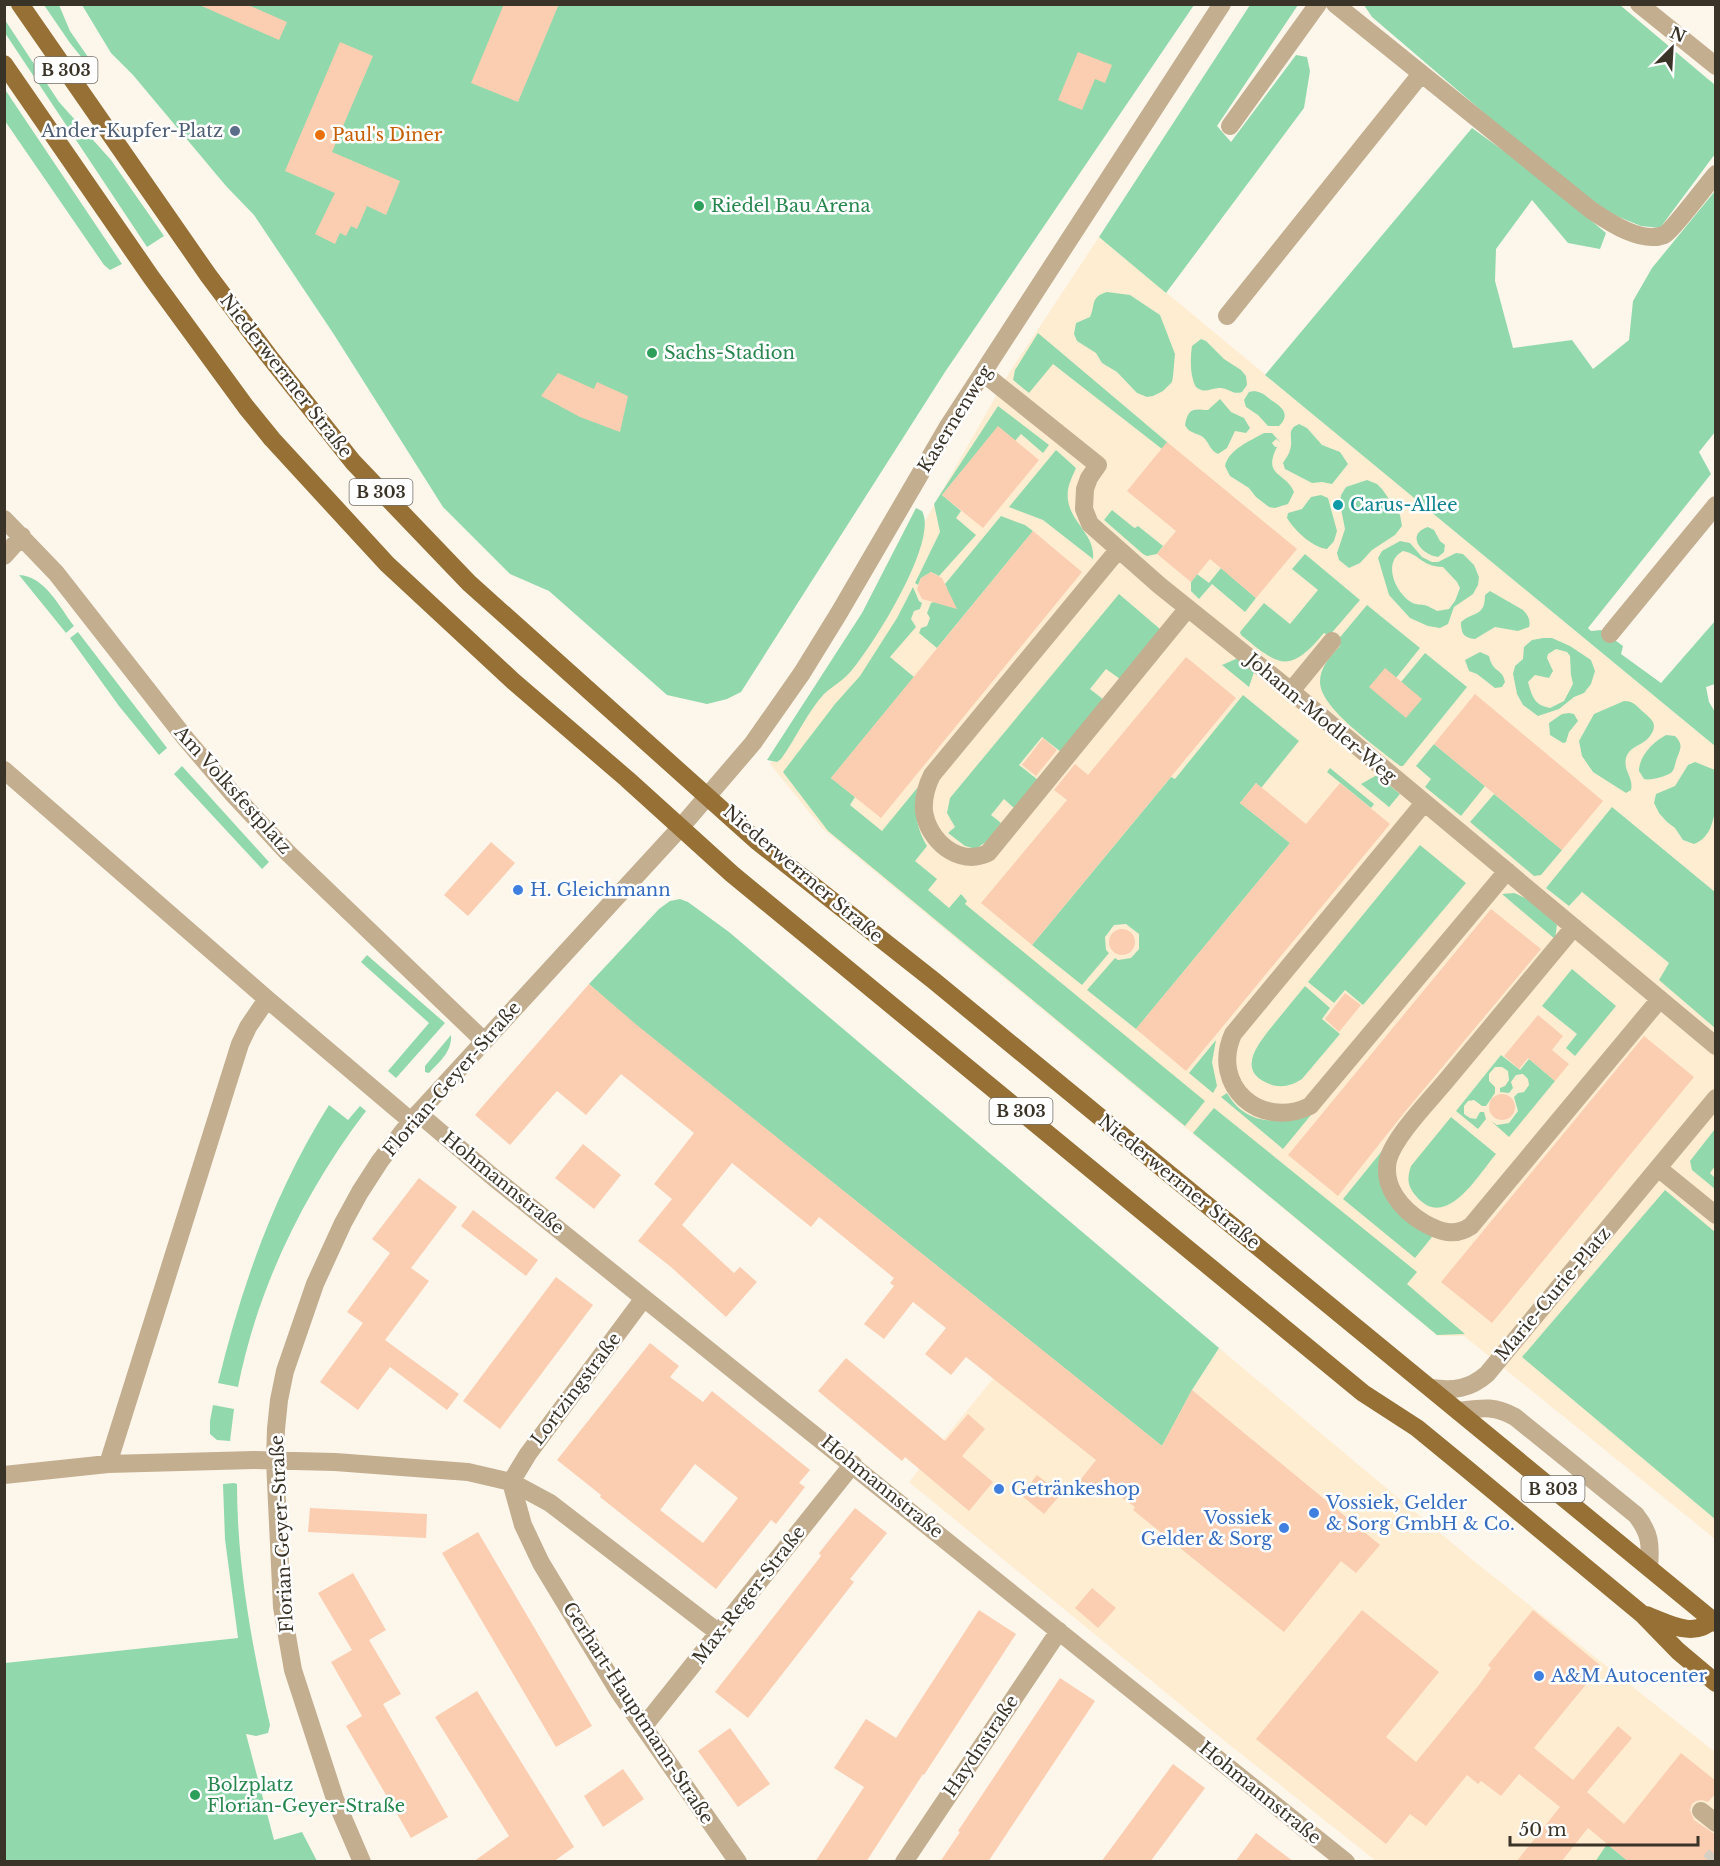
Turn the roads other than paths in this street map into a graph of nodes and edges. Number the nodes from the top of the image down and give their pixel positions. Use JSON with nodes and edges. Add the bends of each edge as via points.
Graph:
{"nodes":[{"id":1,"x":20,"y":4,"type":"edge"},
{"id":2,"x":1222,"y":4,"type":"edge"},
{"id":3,"x":1318,"y":4,"type":"edge"},
{"id":4,"x":1335,"y":4,"type":"edge"},
{"id":5,"x":1639,"y":4,"type":"edge"},
{"id":6,"x":4,"y":64,"type":"edge"},
{"id":7,"x":1716,"y":66,"type":"edge"},
{"id":8,"x":1421,"y":74,"type":"junction"},
{"id":9,"x":1230,"y":126,"type":"dead end"},
{"id":10,"x":1716,"y":174,"type":"edge"},
{"id":11,"x":1227,"y":316,"type":"dead end"},
{"id":12,"x":983,"y":373,"type":"junction"},
{"id":13,"x":1716,"y":505,"type":"edge"},
{"id":14,"x":4,"y":519,"type":"edge"},
{"id":15,"x":22,"y":536,"type":"junction"},
{"id":16,"x":1118,"y":549,"type":"junction"},
{"id":17,"x":4,"y":556,"type":"edge"},
{"id":18,"x":1188,"y":608,"type":"junction"},
{"id":19,"x":1610,"y":634,"type":"dead end"},
{"id":20,"x":1332,"y":641,"type":"dead end"},
{"id":21,"x":1290,"y":691,"type":"junction"},
{"id":22,"x":8,"y":781,"type":"edge"},
{"id":23,"x":708,"y":795,"type":"junction"},
{"id":24,"x":1424,"y":803,"type":"junction"},
{"id":25,"x":681,"y":827,"type":"junction"},
{"id":26,"x":1508,"y":871,"type":"junction"},
{"id":27,"x":1574,"y":927,"type":"junction"},
{"id":28,"x":267,"y":999,"type":"junction"},
{"id":29,"x":1660,"y":999,"type":"junction"},
{"id":30,"x":484,"y":1041,"type":"junction"},
{"id":31,"x":1716,"y":1046,"type":"edge"},
{"id":32,"x":1716,"y":1098,"type":"edge"},
{"id":33,"x":415,"y":1117,"type":"junction"},
{"id":34,"x":1658,"y":1168,"type":"junction"},
{"id":35,"x":1716,"y":1215,"type":"edge"},
{"id":36,"x":644,"y":1298,"type":"junction"},
{"id":37,"x":1431,"y":1388,"type":"junction"},
{"id":38,"x":1458,"y":1411,"type":"junction"},
{"id":39,"x":275,"y":1461,"type":"junction"},
{"id":40,"x":108,"y":1464,"type":"junction"},
{"id":41,"x":853,"y":1464,"type":"junction"},
{"id":42,"x":4,"y":1475,"type":"edge"},
{"id":43,"x":512,"y":1482,"type":"junction"},
{"id":44,"x":1648,"y":1567,"type":"junction"},
{"id":45,"x":1642,"y":1614,"type":"junction"},
{"id":46,"x":1715,"y":1620,"type":"edge"},
{"id":47,"x":1059,"y":1631,"type":"junction"},
{"id":48,"x":719,"y":1633,"type":"junction"},
{"id":49,"x":1716,"y":1683,"type":"edge"},
{"id":50,"x":644,"y":1726,"type":"junction"},
{"id":51,"x":1701,"y":1811,"type":"dead end"},
{"id":52,"x":1716,"y":1823,"type":"edge"},
{"id":53,"x":362,"y":1862,"type":"edge"},
{"id":54,"x":738,"y":1862,"type":"edge"},
{"id":55,"x":904,"y":1862,"type":"edge"},
{"id":56,"x":1346,"y":1862,"type":"edge"}],
"edges":[{"from":1,"to":23,"type":"main road","name":"Niederwerrner Straße","number":"B 303","via":[[208,275],[353,462],[469,583]]},
{"from":2,"to":12,"type":"street","name":"Kasernenweg"},
{"from":3,"to":9,"type":"street"},
{"from":4,"to":8,"type":"street"},
{"from":5,"to":7,"type":"street"},
{"from":6,"to":25,"type":"main road","name":"Niederwerrner Straße","number":"B 303","via":[[193,337],[272,440],[387,564],[450,624]]},
{"from":8,"to":10,"type":"street","via":[[1619,228],[1652,238],[1666,234]]},
{"from":8,"to":11,"type":"street"},
{"from":12,"to":16,"type":"street","name":"Johann-Modler-Weg","via":[[1098,465],[1085,489],[1084,509],[1090,524]]},
{"from":12,"to":23,"type":"street","name":"Kasernenweg","via":[[802,673],[753,743]]},
{"from":13,"to":19,"type":"street"},
{"from":14,"to":15,"type":"street","name":"Am Volksfestplatz"},
{"from":15,"to":17,"type":"street"},
{"from":15,"to":30,"type":"street","name":"Am Volksfestplatz","via":[[232,793],[287,852]]},
{"from":16,"to":18,"type":"street","name":"Johann-Modler-Weg"},
{"from":16,"to":18,"type":"street","via":[[932,775],[924,795],[924,811],[935,839],[971,859],[988,853]]},
{"from":18,"to":21,"type":"street","name":"Johann-Modler-Weg"},
{"from":20,"to":21,"type":"street"},
{"from":21,"to":24,"type":"street","name":"Johann-Modler-Weg"},
{"from":22,"to":28,"type":"street","name":"Hohmannstraße"},
{"from":23,"to":25,"type":"street","name":"Kasernenweg"},
{"from":23,"to":37,"type":"main road","name":"Niederwerrner Straße","number":"B 303","via":[[765,847]]},
{"from":24,"to":26,"type":"street","name":"Johann-Modler-Weg"},
{"from":24,"to":26,"type":"street","via":[[1233,1034],[1227,1068],[1236,1089],[1248,1102],[1265,1111],[1284,1114],[1310,1106]]},
{"from":25,"to":30,"type":"street","name":"Florian-Geyer-Straße"},
{"from":25,"to":45,"type":"main road","name":"Niederwerrner Straße","number":"B 303","via":[[732,874],[1363,1393],[1417,1428]]},
{"from":26,"to":27,"type":"street","name":"Johann-Modler-Weg"},
{"from":27,"to":29,"type":"street","name":"Johann-Modler-Weg"},
{"from":27,"to":29,"type":"street","via":[[1391,1151],[1387,1168],[1391,1191],[1415,1218],[1452,1233],[1471,1226]]},
{"from":28,"to":33,"type":"street","name":"Hohmannstraße"},
{"from":28,"to":40,"type":"street","via":[[240,1044]]},
{"from":29,"to":31,"type":"street","name":"Johann-Modler-Weg"},
{"from":30,"to":33,"type":"street","name":"Florian-Geyer-Straße"},
{"from":32,"to":34,"type":"street","name":"Marie-Curie-Platz"},
{"from":33,"to":36,"type":"street","name":"Hohmannstraße"},
{"from":33,"to":39,"type":"street","name":"Florian-Geyer-Straße","via":[[360,1192],[315,1284],[285,1371]]},
{"from":34,"to":35,"type":"street"},
{"from":34,"to":37,"type":"street","name":"Marie-Curie-Platz","via":[[1487,1374],[1464,1389]]},
{"from":36,"to":41,"type":"street","name":"Hohmannstraße"},
{"from":36,"to":43,"type":"street","name":"Lortzingstraße","via":[[528,1454]]},
{"from":37,"to":38,"type":"main road","name":"Niederwerrner Straße","number":"B 303"},
{"from":38,"to":44,"type":"main road","name":"Niederwerrner Straße","number":"B 303"},
{"from":38,"to":44,"type":"street","via":[[1489,1407],[1515,1417],[1627,1508],[1646,1528]]},
{"from":39,"to":40,"type":"street"},
{"from":39,"to":43,"type":"street","via":[[468,1472]]},
{"from":39,"to":53,"type":"street","name":"Florian-Geyer-Straße","via":[[282,1606],[293,1670],[335,1799]]},
{"from":40,"to":42,"type":"street"},
{"from":41,"to":47,"type":"street","name":"Hohmannstraße"},
{"from":41,"to":48,"type":"street","name":"Max-Reger-Straße"},
{"from":43,"to":48,"type":"street","via":[[550,1503]]},
{"from":43,"to":50,"type":"street","name":"Gerhart-Hauptmann-Straße","via":[[523,1525],[541,1563]]},
{"from":44,"to":46,"type":"main road","name":"Niederwerrner Straße","number":"B 303"},
{"from":45,"to":46,"type":"main road","name":"Niederwerrner Straße","number":"B 303","via":[[1689,1630],[1706,1627]]},
{"from":45,"to":49,"type":"main road","name":"Niederwerrner Straße","number":"B 303"},
{"from":47,"to":55,"type":"street","name":"Haydnstraße"},
{"from":47,"to":56,"type":"street","name":"Hohmannstraße"},
{"from":48,"to":50,"type":"street","name":"Max-Reger-Straße"},
{"from":50,"to":54,"type":"street","name":"Gerhart-Hauptmann-Straße"},
{"from":51,"to":52,"type":"street"}]}
